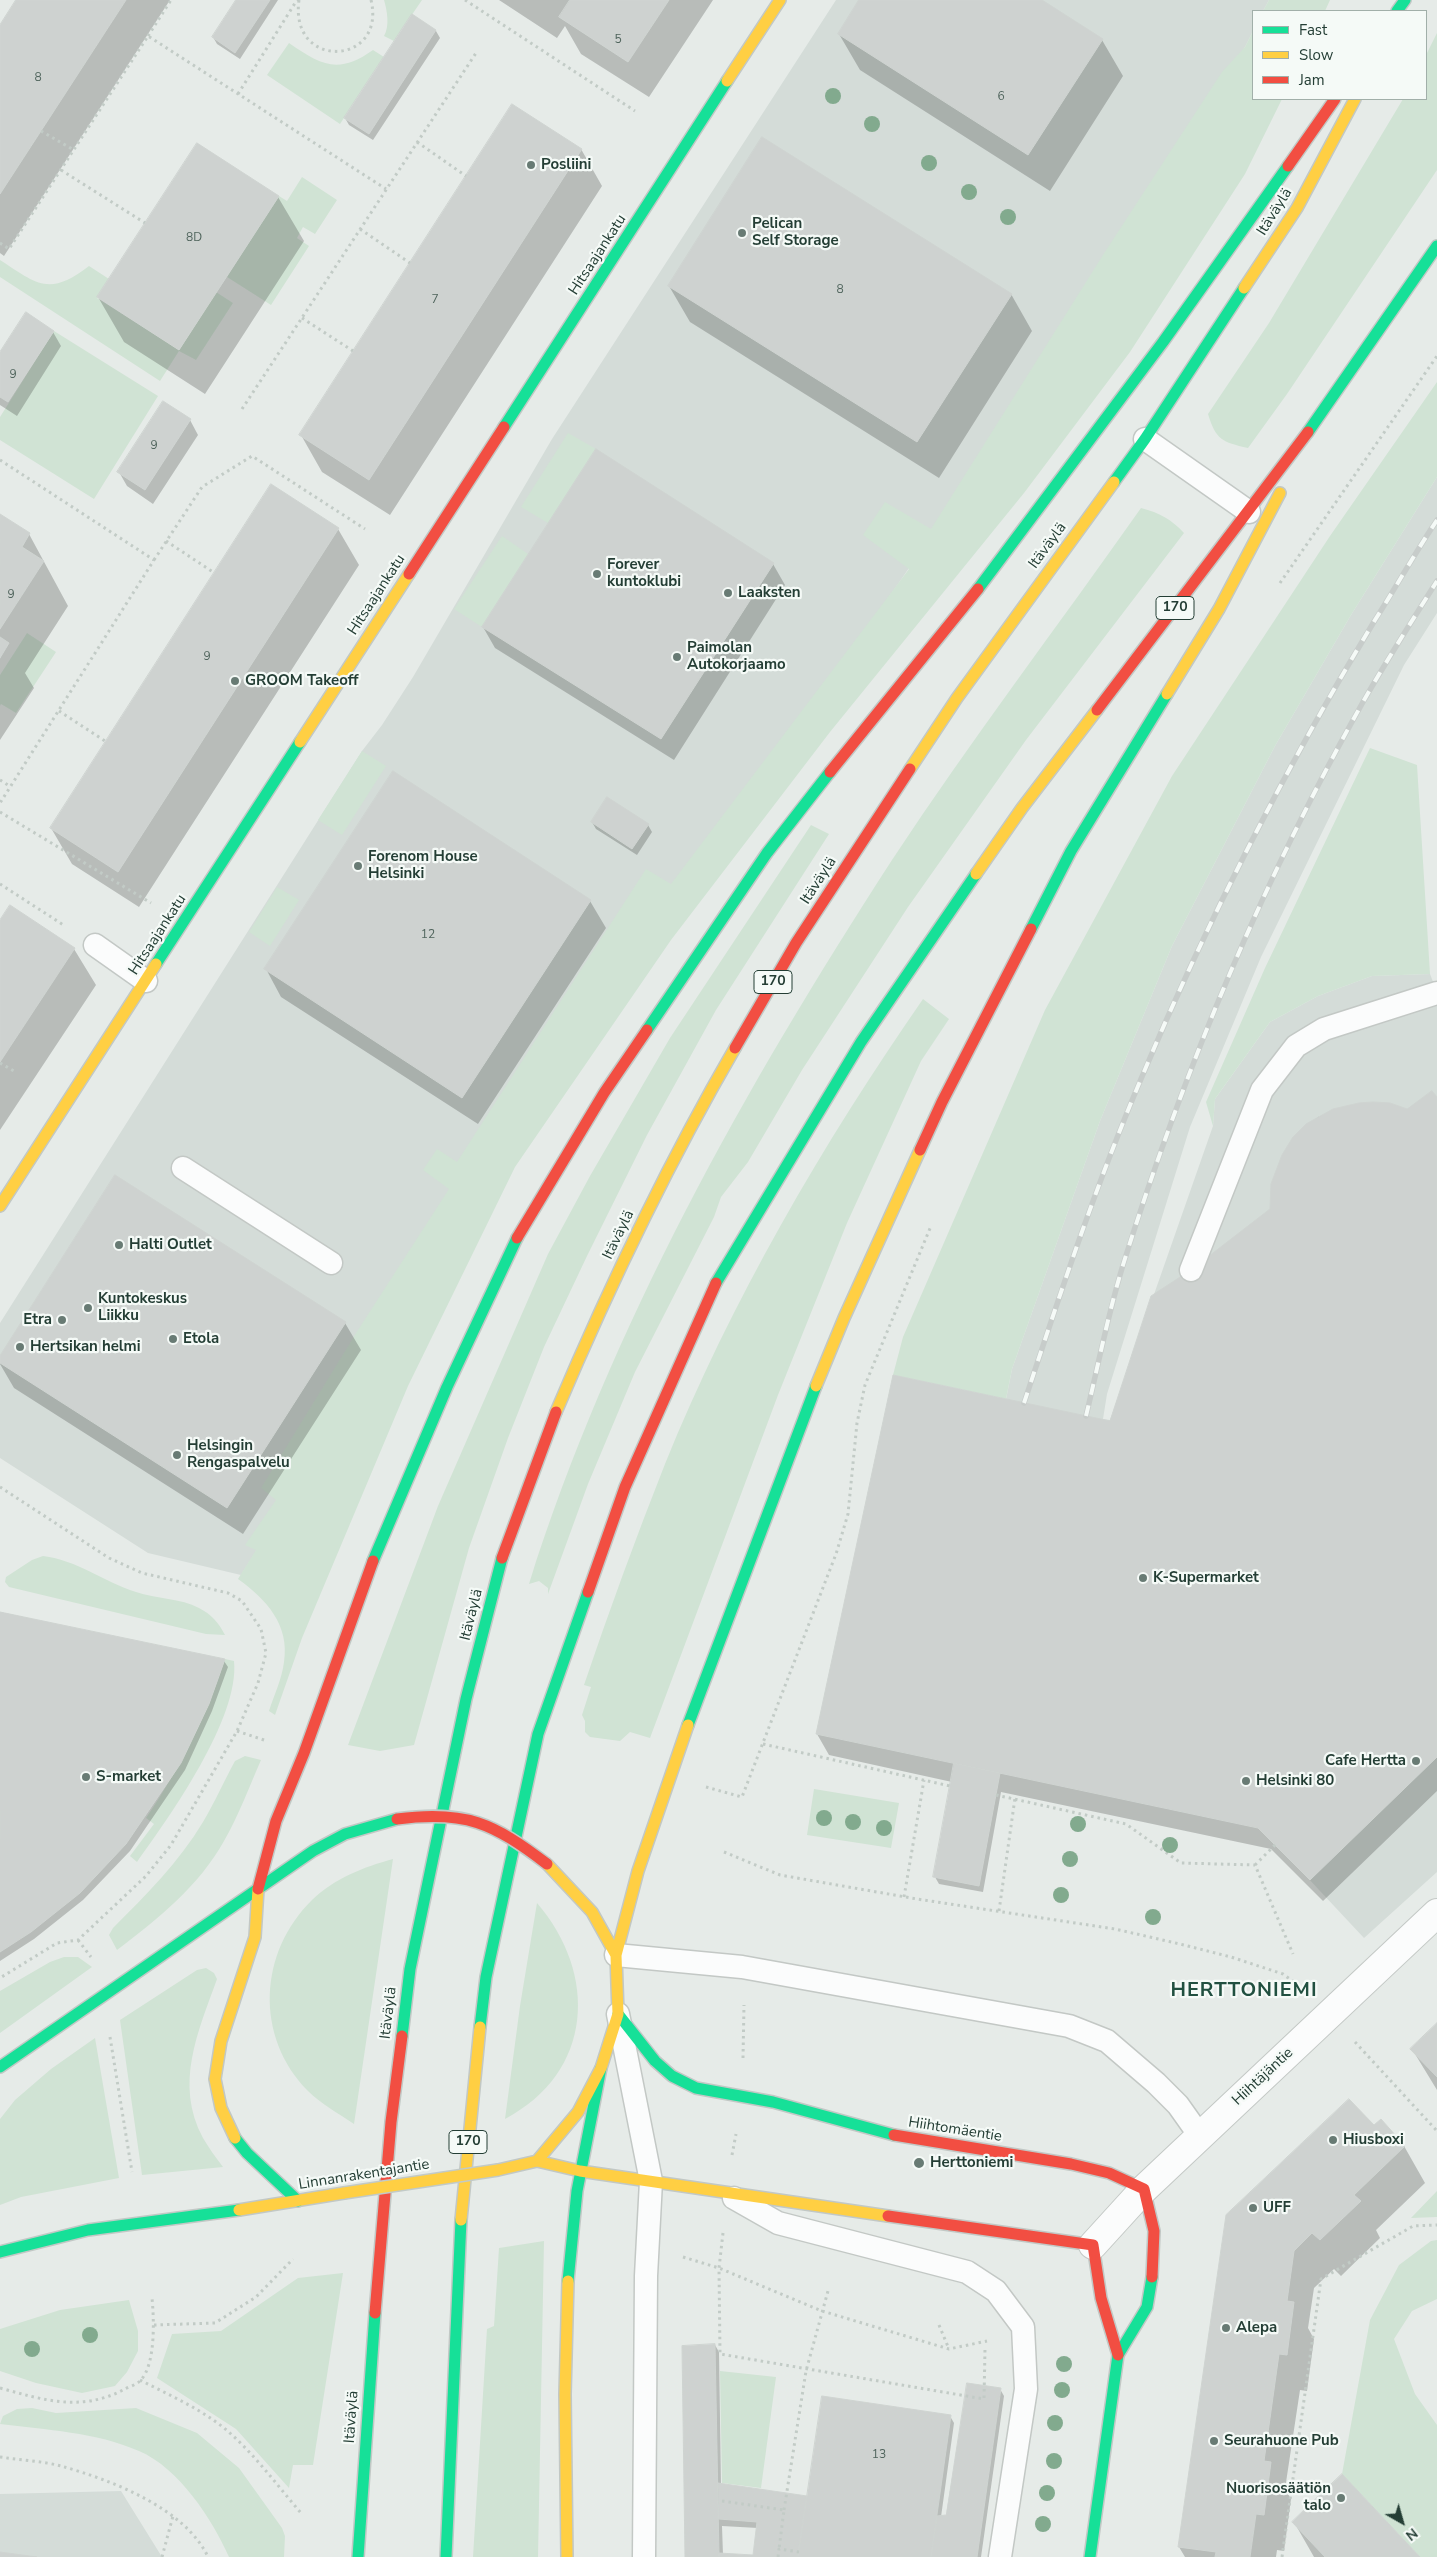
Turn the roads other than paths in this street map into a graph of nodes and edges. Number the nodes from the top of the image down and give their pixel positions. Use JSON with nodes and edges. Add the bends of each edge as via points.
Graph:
{"nodes":[{"id":1,"x":780,"y":0,"type":"edge"},
{"id":2,"x":1406,"y":0,"type":"edge"},
{"id":3,"x":1398,"y":10,"type":"edge"},
{"id":4,"x":1334,"y":100,"type":"edge"},
{"id":5,"x":1354,"y":100,"type":"edge"},
{"id":6,"x":1437,"y":246,"type":"edge"},
{"id":7,"x":1326,"y":407,"type":"junction"},
{"id":8,"x":1145,"y":438,"type":"junction"},
{"id":9,"x":1249,"y":512,"type":"junction"},
{"id":10,"x":95,"y":946,"type":"road end"},
{"id":11,"x":146,"y":981,"type":"junction"},
{"id":12,"x":1437,"y":993,"type":"edge"},
{"id":13,"x":183,"y":1168,"type":"dead end"},
{"id":14,"x":0,"y":1206,"type":"edge"},
{"id":15,"x":331,"y":1263,"type":"dead end"},
{"id":16,"x":1191,"y":1270,"type":"dead end"},
{"id":17,"x":258,"y":1889,"type":"junction"},
{"id":18,"x":1437,"y":1913,"type":"edge"},
{"id":19,"x":616,"y":1955,"type":"junction"},
{"id":20,"x":618,"y":2014,"type":"junction"},
{"id":21,"x":0,"y":2067,"type":"edge"},
{"id":22,"x":601,"y":2068,"type":"junction"},
{"id":23,"x":1200,"y":2136,"type":"junction"},
{"id":24,"x":538,"y":2161,"type":"junction"},
{"id":25,"x":580,"y":2171,"type":"junction"},
{"id":26,"x":651,"y":2181,"type":"junction"},
{"id":27,"x":1144,"y":2189,"type":"junction"},
{"id":28,"x":727,"y":2194,"type":"junction"},
{"id":29,"x":298,"y":2201,"type":"junction"},
{"id":30,"x":1093,"y":2246,"type":"junction"},
{"id":31,"x":0,"y":2252,"type":"edge"},
{"id":32,"x":1118,"y":2354,"type":"junction"},
{"id":33,"x":358,"y":2557,"type":"edge"},
{"id":34,"x":446,"y":2557,"type":"edge"},
{"id":35,"x":567,"y":2557,"type":"edge"},
{"id":36,"x":644,"y":2557,"type":"edge"},
{"id":37,"x":1000,"y":2557,"type":"edge"},
{"id":38,"x":1090,"y":2557,"type":"edge"}],
"edges":[{"from":1,"to":11,"type":"main road","name":"Hitsaajankatu"},
{"from":2,"to":3,"type":"main road"},
{"from":4,"to":17,"type":"main road","via":[[1164,342],[967,604],[767,853],[571,1146],[514,1243],[381,1541],[276,1821]]},
{"from":5,"to":8,"type":"main road","name":"Itäväylä","number":"170","via":[[1298,208]]},
{"from":6,"to":7,"type":"main road","number":"170"},
{"from":7,"to":9,"type":"main road","number":"170"},
{"from":7,"to":19,"type":"main road","via":[[1219,609],[1071,851],[938,1111],[844,1318],[772,1497],[669,1776],[638,1871]]},
{"from":8,"to":9,"type":"lane"},
{"from":8,"to":33,"type":"main road","name":"Itäväylä","number":"170","via":[[957,698],[796,943],[694,1118],[607,1293],[546,1434],[499,1567],[466,1699],[410,1969],[377,2274]]},
{"from":9,"to":34,"type":"main road","number":"170","via":[[1022,808],[861,1042],[717,1281],[625,1487],[538,1734],[486,1977],[462,2191]]},
{"from":10,"to":11,"type":"lane"},
{"from":11,"to":14,"type":"main road","name":"Hitsaajankatu"},
{"from":12,"to":16,"type":"lane","via":[[1324,1030],[1296,1046],[1262,1090]]},
{"from":13,"to":15,"type":"lane"},
{"from":17,"to":19,"type":"main road","bridge":true,"via":[[313,1851],[345,1834],[397,1819],[445,1815],[476,1821],[512,1837],[547,1864],[592,1912]]},
{"from":17,"to":21,"type":"main road"},
{"from":17,"to":29,"type":"main road","via":[[255,1937],[221,2041],[215,2079],[232,2135]]},
{"from":18,"to":23,"type":"street","name":"Hiihtäjäntie"},
{"from":19,"to":20,"type":"main road"},
{"from":19,"to":23,"type":"lane","via":[[742,1967],[1069,2026],[1107,2041],[1178,2105]]},
{"from":20,"to":22,"type":"main road"},
{"from":20,"to":26,"type":"lane"},
{"from":20,"to":27,"type":"main road","name":"Hiihtomäentie","via":[[655,2062],[672,2076],[696,2088],[773,2102],[898,2136],[1090,2168]]},
{"from":22,"to":24,"type":"main road","via":[[578,2112]]},
{"from":22,"to":25,"type":"main road"},
{"from":23,"to":27,"type":"street","name":"Hiihtäjäntie"},
{"from":24,"to":25,"type":"main road"},
{"from":24,"to":29,"type":"main road","name":"Linnanrakentajantie","bridge":true},
{"from":25,"to":26,"type":"main road"},
{"from":25,"to":35,"type":"main road","via":[[570,2260],[564,2411]]},
{"from":26,"to":28,"type":"main road"},
{"from":26,"to":36,"type":"lane","via":[[646,2276]]},
{"from":27,"to":30,"type":"street","name":"Hiihtäjäntie"},
{"from":27,"to":32,"type":"main road","via":[[1154,2231],[1152,2283],[1147,2307]]},
{"from":28,"to":30,"type":"main road","via":[[942,2222]]},
{"from":28,"to":37,"type":"lane","via":[[778,2223],[967,2272],[996,2291],[1023,2327],[1026,2389]]},
{"from":29,"to":31,"type":"main road","name":"Linnanrakentajantie","via":[[88,2230]]},
{"from":30,"to":32,"type":"main road","via":[[1101,2298]]},
{"from":32,"to":38,"type":"main road"}]}
